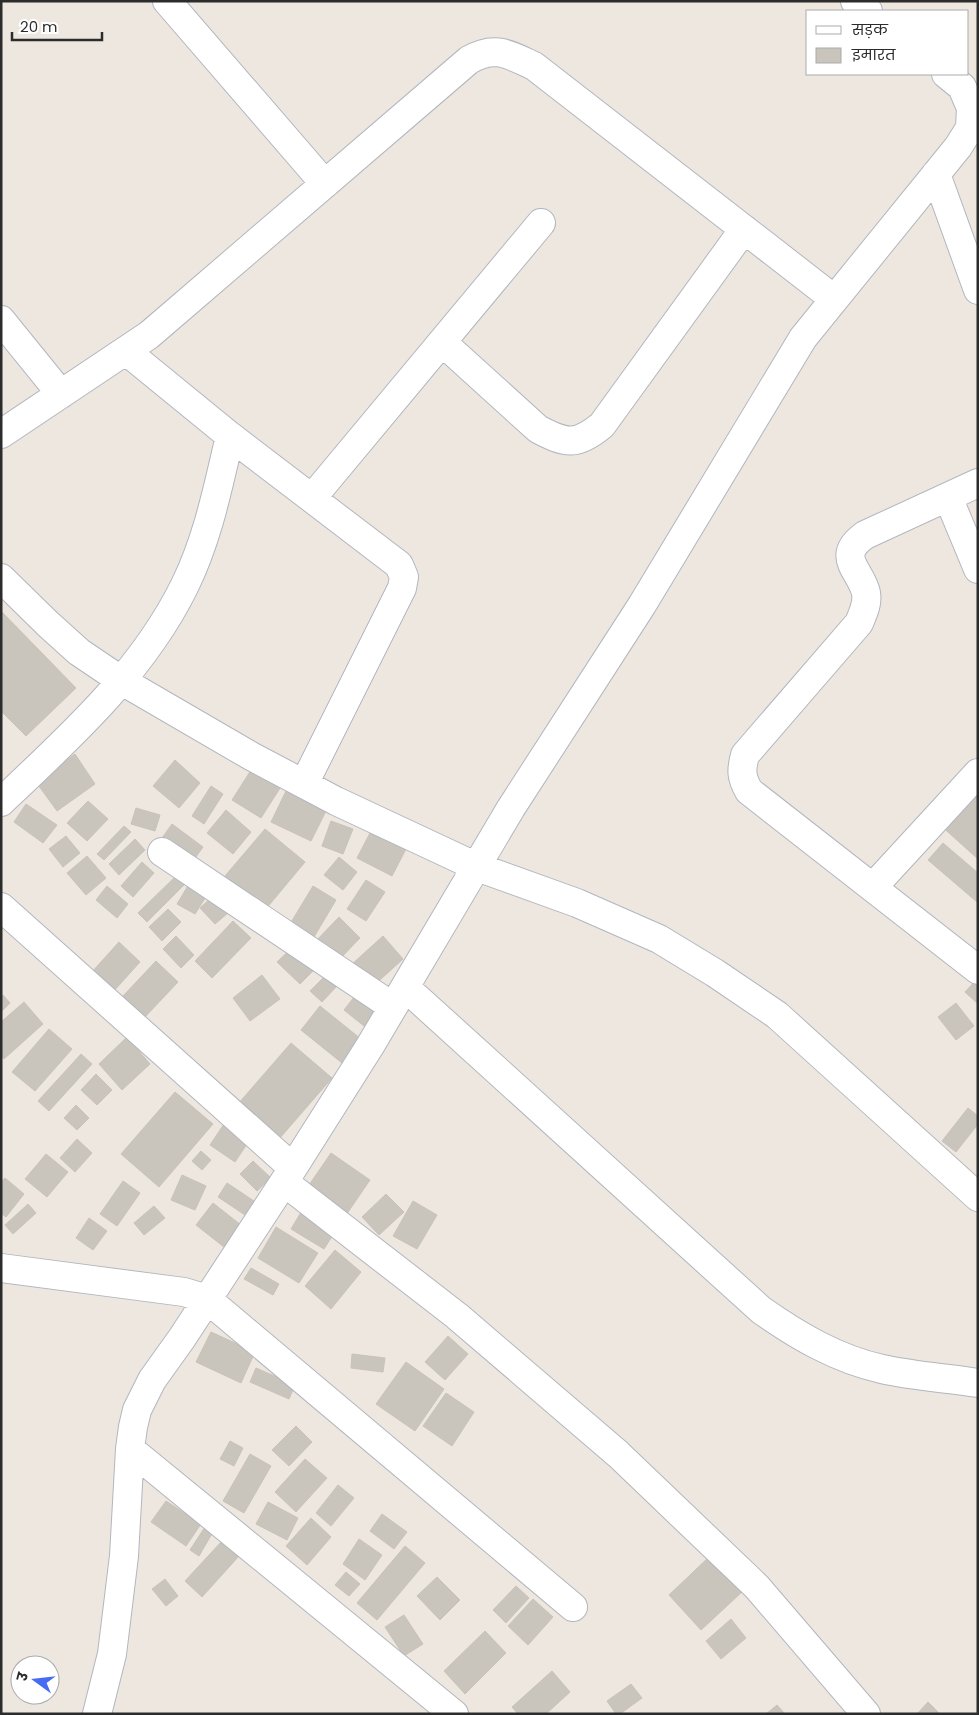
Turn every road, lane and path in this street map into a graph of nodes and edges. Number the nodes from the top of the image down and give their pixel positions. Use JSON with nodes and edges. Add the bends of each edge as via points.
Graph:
{"nodes":[{"id":1,"x":166,"y":1,"type":"edge"},
{"id":2,"x":855,"y":1,"type":"edge"},
{"id":3,"x":867,"y":10,"type":"edge"},
{"id":4,"x":947,"y":75,"type":"edge"},
{"id":5,"x":936,"y":174,"type":"junction"},
{"id":6,"x":326,"y":184,"type":"junction"},
{"id":7,"x":541,"y":223,"type":"dead end"},
{"id":8,"x":744,"y":229,"type":"junction"},
{"id":9,"x":970,"y":238,"type":"edge"},
{"id":10,"x":978,"y":290,"type":"edge"},
{"id":11,"x":834,"y":299,"type":"junction"},
{"id":12,"x":1,"y":320,"type":"edge"},
{"id":13,"x":442,"y":342,"type":"junction"},
{"id":14,"x":126,"y":351,"type":"junction"},
{"id":15,"x":61,"y":394,"type":"junction"},
{"id":16,"x":1,"y":434,"type":"edge"},
{"id":17,"x":230,"y":436,"type":"junction"},
{"id":18,"x":978,"y":483,"type":"edge"},
{"id":19,"x":948,"y":497,"type":"junction"},
{"id":20,"x":312,"y":498,"type":"junction"},
{"id":21,"x":978,"y":570,"type":"edge"},
{"id":22,"x":1,"y":578,"type":"edge"},
{"id":23,"x":122,"y":682,"type":"junction"},
{"id":24,"x":978,"y":773,"type":"edge"},
{"id":25,"x":304,"y":784,"type":"junction"},
{"id":26,"x":1,"y":802,"type":"edge"},
{"id":27,"x":162,"y":852,"type":"dead end"},
{"id":28,"x":478,"y":867,"type":"junction"},
{"id":29,"x":873,"y":887,"type":"junction"},
{"id":30,"x":1,"y":907,"type":"edge"},
{"id":31,"x":978,"y":970,"type":"edge"},
{"id":32,"x":399,"y":997,"type":"junction"},
{"id":33,"x":288,"y":1175,"type":"junction"},
{"id":34,"x":978,"y":1197,"type":"edge"},
{"id":35,"x":1,"y":1268,"type":"edge"},
{"id":36,"x":207,"y":1299,"type":"junction"},
{"id":37,"x":978,"y":1383,"type":"edge"},
{"id":38,"x":130,"y":1449,"type":"junction"},
{"id":39,"x":573,"y":1607,"type":"dead end"},
{"id":40,"x":97,"y":1714,"type":"edge"},
{"id":41,"x":454,"y":1714,"type":"edge"},
{"id":42,"x":866,"y":1714,"type":"edge"}],
"edges":[{"from":1,"to":6,"type":"street"},
{"from":2,"to":3,"type":"street"},
{"from":4,"to":5,"type":"street","via":[[962,87],[972,108],[970,128]]},
{"from":5,"to":9,"type":"street"},
{"from":5,"to":11,"type":"street"},
{"from":6,"to":8,"type":"street","via":[[469,60],[482,53],[494,52],[513,56],[534,66]]},
{"from":6,"to":14,"type":"street"},
{"from":7,"to":13,"type":"street"},
{"from":8,"to":11,"type":"street"},
{"from":8,"to":13,"type":"street","via":[[602,425],[579,440],[551,436],[538,429]]},
{"from":9,"to":10,"type":"street"},
{"from":11,"to":28,"type":"street","via":[[803,338],[647,596],[511,808]]},
{"from":12,"to":15,"type":"street"},
{"from":13,"to":20,"type":"street"},
{"from":14,"to":15,"type":"street"},
{"from":14,"to":17,"type":"street"},
{"from":15,"to":16,"type":"street"},
{"from":17,"to":20,"type":"street"},
{"from":17,"to":23,"type":"street","via":[[209,524],[185,585]]},
{"from":18,"to":19,"type":"street"},
{"from":19,"to":21,"type":"street"},
{"from":19,"to":29,"type":"street","via":[[856,542],[851,558],[866,592],[866,608],[858,623],[745,755],[742,767],[748,791]]},
{"from":20,"to":25,"type":"street","via":[[400,565],[404,576],[402,588]]},
{"from":22,"to":23,"type":"street","via":[[79,652]]},
{"from":23,"to":25,"type":"street"},
{"from":23,"to":26,"type":"street"},
{"from":24,"to":29,"type":"street"},
{"from":25,"to":28,"type":"street"},
{"from":27,"to":32,"type":"street"},
{"from":28,"to":32,"type":"street"},
{"from":28,"to":34,"type":"street","via":[[577,903],[651,936],[715,973],[777,1015]]},
{"from":29,"to":31,"type":"street"},
{"from":30,"to":33,"type":"street"},
{"from":32,"to":33,"type":"street"},
{"from":32,"to":37,"type":"street","via":[[760,1310],[798,1335],[838,1355],[882,1369]]},
{"from":33,"to":36,"type":"street"},
{"from":33,"to":42,"type":"street","via":[[618,1454],[757,1587]]},
{"from":35,"to":36,"type":"street","via":[[184,1292]]},
{"from":36,"to":38,"type":"street","via":[[142,1396]]},
{"from":36,"to":39,"type":"street"},
{"from":38,"to":40,"type":"street","via":[[120,1595],[112,1654]]},
{"from":38,"to":41,"type":"street"}]}
